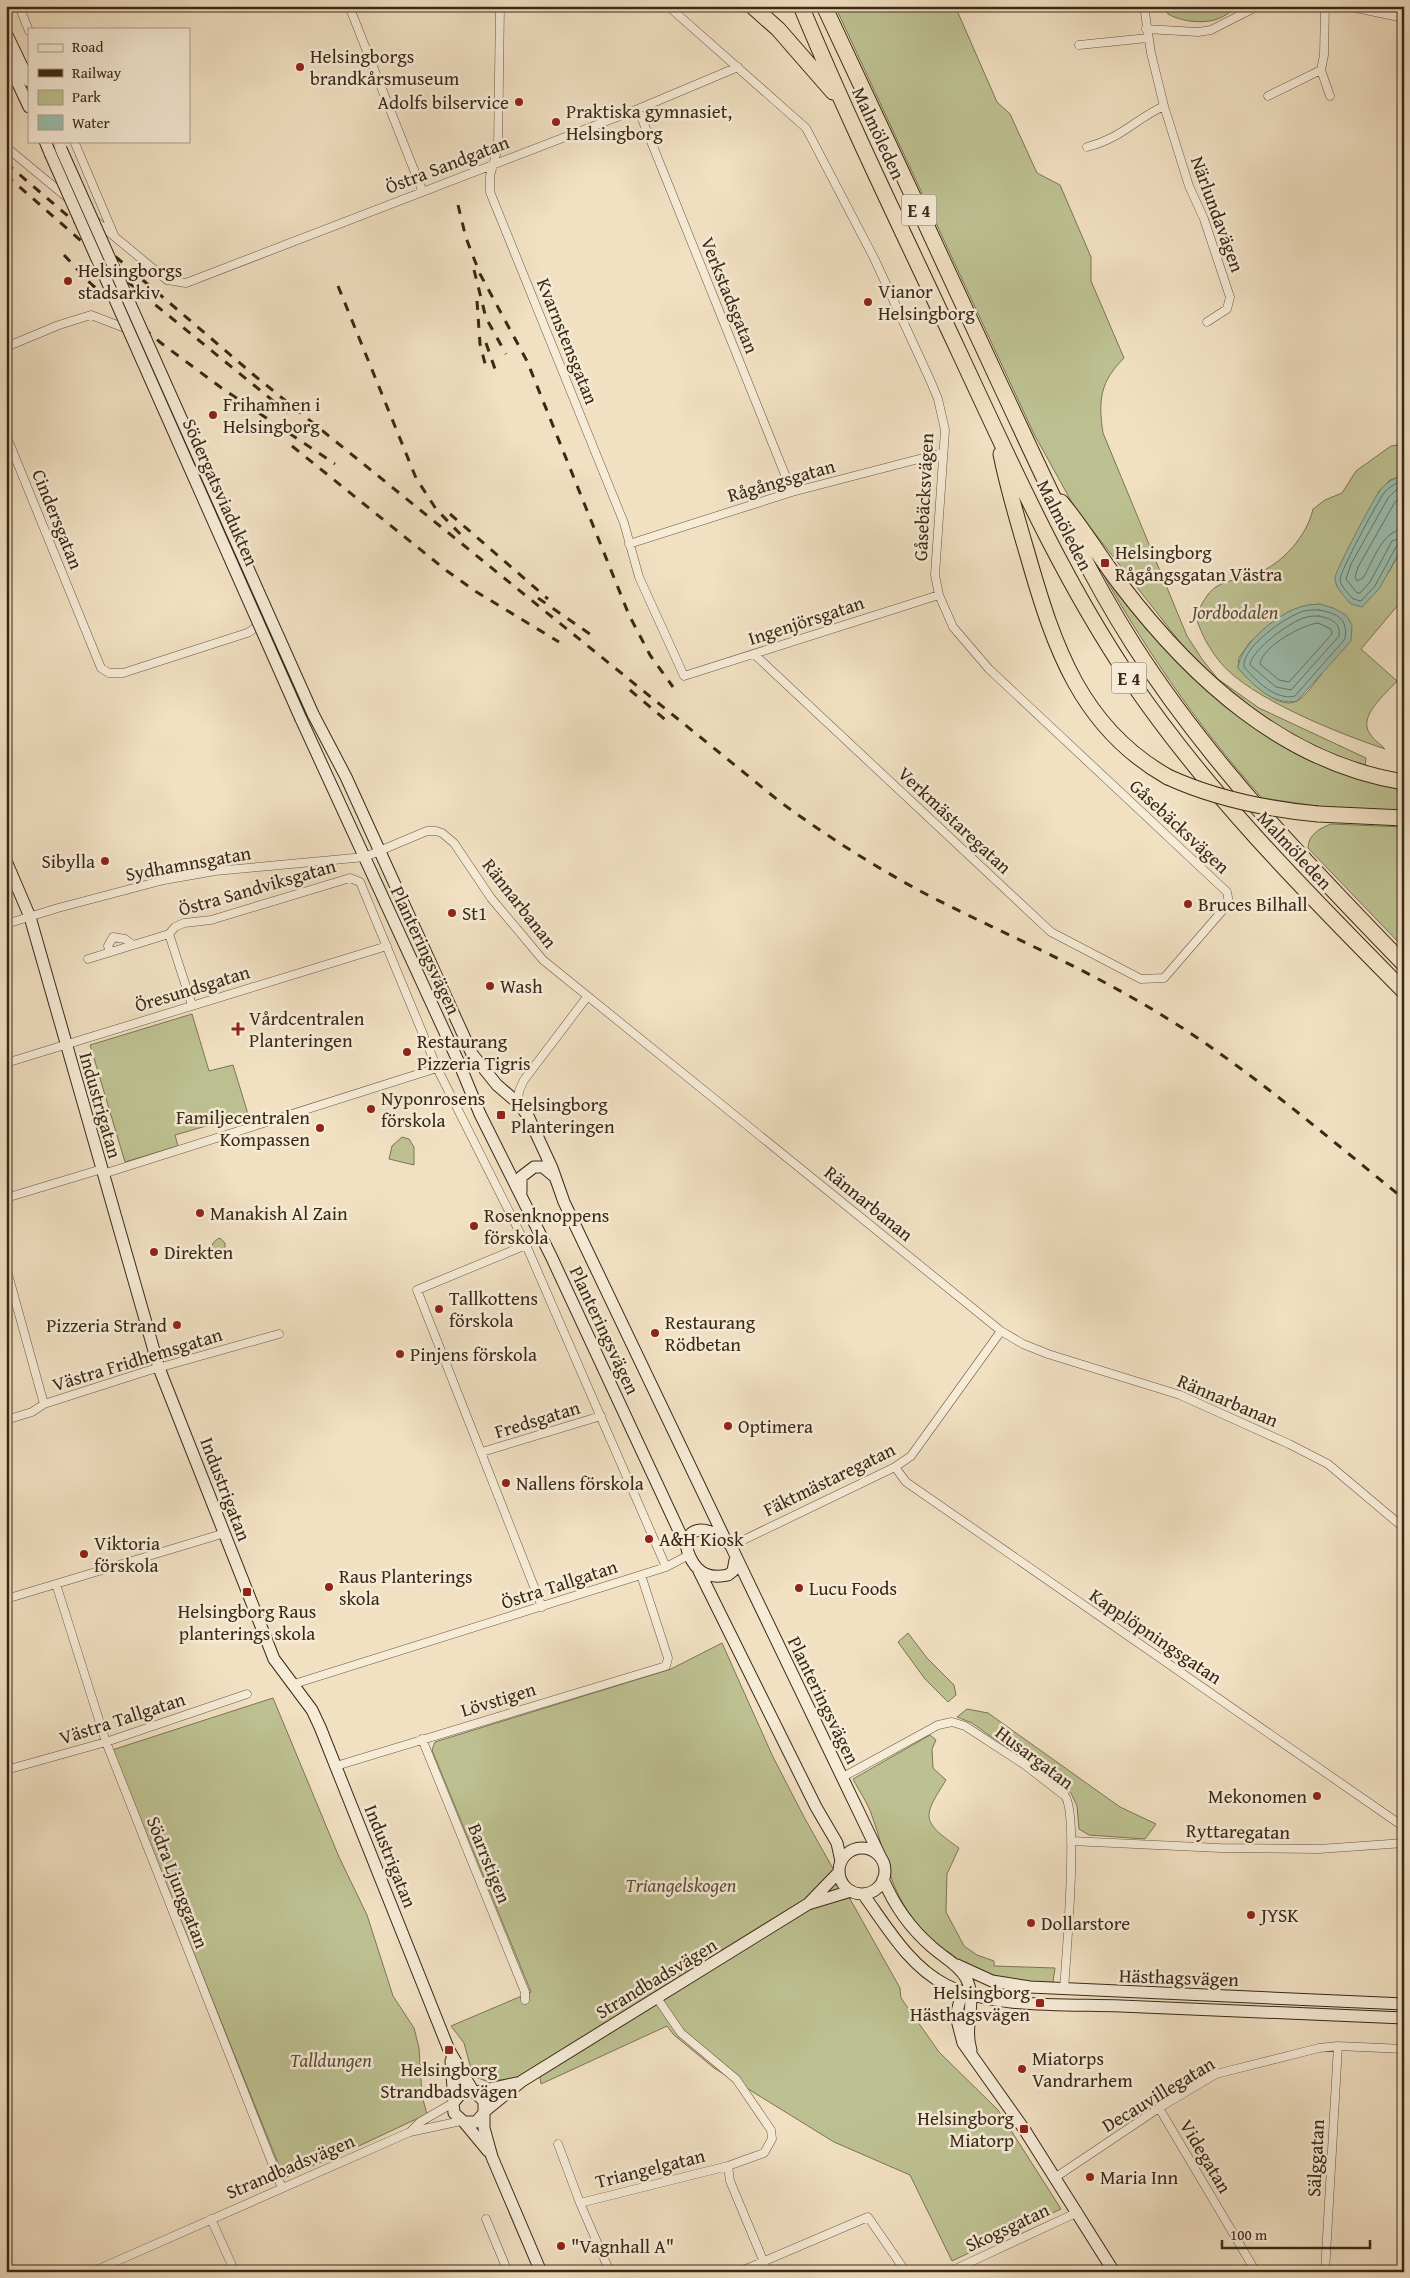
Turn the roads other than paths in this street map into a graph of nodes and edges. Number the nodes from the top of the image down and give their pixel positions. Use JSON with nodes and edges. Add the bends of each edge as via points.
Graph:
{"nodes":[{"id":1,"x":20,"y":6,"type":"edge"},
{"id":2,"x":349,"y":6,"type":"edge"},
{"id":3,"x":500,"y":6,"type":"edge"},
{"id":4,"x":668,"y":6,"type":"edge"},
{"id":5,"x":752,"y":6,"type":"edge"},
{"id":6,"x":801,"y":6,"type":"edge"},
{"id":7,"x":824,"y":6,"type":"edge"},
{"id":8,"x":1144,"y":6,"type":"edge"},
{"id":9,"x":1258,"y":6,"type":"edge"},
{"id":10,"x":1325,"y":6,"type":"edge"},
{"id":11,"x":1346,"y":6,"type":"edge"},
{"id":12,"x":1404,"y":18,"type":"edge"},
{"id":13,"x":28,"y":28,"type":"edge"},
{"id":14,"x":1146,"y":29,"type":"junction"},
{"id":15,"x":6,"y":33,"type":"edge"},
{"id":16,"x":1148,"y":38,"type":"junction"},
{"id":17,"x":1079,"y":45,"type":"dead end"},
{"id":18,"x":6,"y":58,"type":"edge"},
{"id":19,"x":738,"y":67,"type":"junction"},
{"id":20,"x":1321,"y":70,"type":"junction"},
{"id":21,"x":28,"y":79,"type":"edge"},
{"id":22,"x":1268,"y":96,"type":"dead end"},
{"id":23,"x":1330,"y":96,"type":"dead end"},
{"id":24,"x":842,"y":102,"type":"junction"},
{"id":25,"x":28,"y":105,"type":"edge"},
{"id":26,"x":1164,"y":106,"type":"junction"},
{"id":27,"x":638,"y":109,"type":"junction"},
{"id":28,"x":74,"y":142,"type":"edge"},
{"id":29,"x":6,"y":147,"type":"edge"},
{"id":30,"x":1087,"y":147,"type":"dead end"},
{"id":31,"x":56,"y":148,"type":"edge"},
{"id":32,"x":494,"y":163,"type":"junction"},
{"id":33,"x":422,"y":190,"type":"junction"},
{"id":34,"x":115,"y":237,"type":"junction"},
{"id":35,"x":1207,"y":322,"type":"dead end"},
{"id":36,"x":6,"y":347,"type":"edge"},
{"id":37,"x":995,"y":429,"type":"junction"},
{"id":38,"x":6,"y":435,"type":"edge"},
{"id":39,"x":942,"y":453,"type":"junction"},
{"id":40,"x":1043,"y":479,"type":"junction"},
{"id":41,"x":792,"y":492,"type":"junction"},
{"id":42,"x":629,"y":544,"type":"junction"},
{"id":43,"x":939,"y":595,"type":"junction"},
{"id":44,"x":754,"y":654,"type":"junction"},
{"id":45,"x":684,"y":676,"type":"joint"},
{"id":46,"x":1398,"y":781,"type":"edge"},
{"id":47,"x":1404,"y":818,"type":"edge"},
{"id":48,"x":379,"y":852,"type":"junction"},
{"id":49,"x":365,"y":857,"type":"junction"},
{"id":50,"x":6,"y":861,"type":"edge"},
{"id":51,"x":357,"y":879,"type":"joint"},
{"id":52,"x":30,"y":917,"type":"junction"},
{"id":53,"x":6,"y":924,"type":"edge"},
{"id":54,"x":169,"y":934,"type":"junction"},
{"id":55,"x":132,"y":945,"type":"junction"},
{"id":56,"x":387,"y":946,"type":"junction"},
{"id":57,"x":110,"y":952,"type":"junction"},
{"id":58,"x":88,"y":959,"type":"dead end"},
{"id":59,"x":1404,"y":964,"type":"edge"},
{"id":60,"x":1153,"y":979,"type":"joint"},
{"id":61,"x":1404,"y":991,"type":"edge"},
{"id":62,"x":587,"y":997,"type":"junction"},
{"id":63,"x":192,"y":1005,"type":"junction"},
{"id":64,"x":66,"y":1044,"type":"junction"},
{"id":65,"x":6,"y":1063,"type":"edge"},
{"id":66,"x":437,"y":1068,"type":"junction"},
{"id":67,"x":518,"y":1103,"type":"junction"},
{"id":68,"x":102,"y":1172,"type":"junction"},
{"id":69,"x":556,"y":1179,"type":"junction"},
{"id":70,"x":6,"y":1198,"type":"edge"},
{"id":71,"x":524,"y":1201,"type":"junction"},
{"id":72,"x":526,"y":1245,"type":"junction"},
{"id":73,"x":6,"y":1267,"type":"edge"},
{"id":74,"x":1001,"y":1331,"type":"junction"},
{"id":75,"x":280,"y":1334,"type":"dead end"},
{"id":76,"x":159,"y":1368,"type":"junction"},
{"id":77,"x":44,"y":1404,"type":"junction"},
{"id":78,"x":601,"y":1416,"type":"junction"},
{"id":79,"x":6,"y":1420,"type":"edge"},
{"id":80,"x":482,"y":1452,"type":"junction"},
{"id":81,"x":895,"y":1467,"type":"junction"},
{"id":82,"x":1404,"y":1528,"type":"edge"},
{"id":83,"x":225,"y":1533,"type":"junction"},
{"id":84,"x":728,"y":1542,"type":"junction"},
{"id":85,"x":688,"y":1550,"type":"junction"},
{"id":86,"x":735,"y":1560,"type":"junction"},
{"id":87,"x":666,"y":1567,"type":"junction"},
{"id":88,"x":698,"y":1571,"type":"junction"},
{"id":89,"x":641,"y":1575,"type":"junction"},
{"id":90,"x":56,"y":1584,"type":"junction"},
{"id":91,"x":6,"y":1599,"type":"edge"},
{"id":92,"x":542,"y":1607,"type":"junction"},
{"id":93,"x":294,"y":1684,"type":"junction"},
{"id":94,"x":247,"y":1694,"type":"dead end"},
{"id":95,"x":422,"y":1739,"type":"junction"},
{"id":96,"x":106,"y":1742,"type":"junction"},
{"id":97,"x":6,"y":1756,"type":"edge"},
{"id":98,"x":336,"y":1766,"type":"junction"},
{"id":99,"x":8,"y":1769,"type":"edge"},
{"id":100,"x":842,"y":1777,"type":"junction"},
{"id":101,"x":1404,"y":1827,"type":"edge"},
{"id":102,"x":1071,"y":1841,"type":"junction"},
{"id":103,"x":1404,"y":1843,"type":"edge"},
{"id":104,"x":880,"y":1856,"type":"junction"},
{"id":105,"x":840,"y":1867,"type":"junction"},
{"id":106,"x":884,"y":1879,"type":"junction"},
{"id":107,"x":851,"y":1891,"type":"junction"},
{"id":108,"x":863,"y":1894,"type":"junction"},
{"id":109,"x":808,"y":1904,"type":"junction"},
{"id":110,"x":957,"y":1965,"type":"junction"},
{"id":111,"x":1000,"y":1983,"type":"junction"},
{"id":112,"x":1064,"y":1990,"type":"junction"},
{"id":113,"x":968,"y":1992,"type":"junction"},
{"id":114,"x":657,"y":1998,"type":"junction"},
{"id":115,"x":525,"y":2000,"type":"dead end"},
{"id":116,"x":1404,"y":2004,"type":"edge"},
{"id":117,"x":1404,"y":2018,"type":"edge"},
{"id":118,"x":1338,"y":2046,"type":"junction"},
{"id":119,"x":1404,"y":2049,"type":"edge"},
{"id":120,"x":449,"y":2050,"type":"junction"},
{"id":121,"x":522,"y":2081,"type":"junction"},
{"id":122,"x":475,"y":2092,"type":"junction"},
{"id":123,"x":454,"y":2102,"type":"junction"},
{"id":124,"x":1159,"y":2108,"type":"junction"},
{"id":125,"x":484,"y":2112,"type":"junction"},
{"id":126,"x":462,"y":2122,"type":"junction"},
{"id":127,"x":410,"y":2132,"type":"junction"},
{"id":128,"x":558,"y":2144,"type":"dead end"},
{"id":129,"x":492,"y":2157,"type":"junction"},
{"id":130,"x":728,"y":2166,"type":"junction"},
{"id":131,"x":1056,"y":2177,"type":"junction"},
{"id":132,"x":282,"y":2188,"type":"junction"},
{"id":133,"x":580,"y":2203,"type":"junction"},
{"id":134,"x":1078,"y":2212,"type":"junction"},
{"id":135,"x":211,"y":2219,"type":"junction"},
{"id":136,"x":486,"y":2219,"type":"dead end"},
{"id":137,"x":763,"y":2261,"type":"junction"},
{"id":138,"x":92,"y":2272,"type":"edge"},
{"id":139,"x":234,"y":2272,"type":"edge"},
{"id":140,"x":508,"y":2272,"type":"edge"},
{"id":141,"x":541,"y":2272,"type":"edge"},
{"id":142,"x":610,"y":2272,"type":"edge"},
{"id":143,"x":738,"y":2272,"type":"edge"},
{"id":144,"x":768,"y":2272,"type":"edge"},
{"id":145,"x":906,"y":2272,"type":"edge"},
{"id":146,"x":950,"y":2272,"type":"edge"},
{"id":147,"x":1114,"y":2272,"type":"edge"},
{"id":148,"x":1256,"y":2272,"type":"edge"},
{"id":149,"x":1325,"y":2272,"type":"edge"}],
"edges":[{"from":1,"to":13,"type":"street"},
{"from":2,"to":33,"type":"street"},
{"from":3,"to":32,"type":"street","name":"Kvarnstensgatan","via":[[498,148]]},
{"from":4,"to":19,"type":"street","name":"Gåsebäcksvägen"},
{"from":5,"to":24,"type":"highway","via":[[778,29]]},
{"from":6,"to":24,"type":"highway","name":"Malmöleden","number":"E 4"},
{"from":7,"to":40,"type":"highway","name":"Malmöleden","number":"E 4"},
{"from":8,"to":14,"type":"street","name":"Närlundavägen"},
{"from":9,"to":14,"type":"street","via":[[1211,30]]},
{"from":10,"to":20,"type":"street"},
{"from":11,"to":12,"type":"street"},
{"from":14,"to":16,"type":"street","name":"Närlundavägen"},
{"from":15,"to":21,"type":"main road"},
{"from":16,"to":17,"type":"street"},
{"from":16,"to":26,"type":"street","name":"Närlundavägen"},
{"from":18,"to":25,"type":"main road"},
{"from":19,"to":27,"type":"street","name":"Östra Sandgatan"},
{"from":19,"to":39,"type":"street","name":"Gåsebäcksvägen","via":[[796,117],[814,138],[874,258],[934,391],[944,425]]},
{"from":20,"to":22,"type":"street"},
{"from":20,"to":23,"type":"street"},
{"from":24,"to":37,"type":"highway","name":"Malmöleden","number":"E 4"},
{"from":26,"to":30,"type":"street","via":[[1148,113],[1115,138]]},
{"from":26,"to":35,"type":"street","name":"Närlundavägen","via":[[1230,297],[1226,309]]},
{"from":27,"to":32,"type":"street","name":"Östra Sandgatan"},
{"from":27,"to":41,"type":"street","name":"Verkstadsgatan"},
{"from":28,"to":34,"type":"street"},
{"from":29,"to":34,"type":"street"},
{"from":31,"to":48,"type":"main road","name":"Södergatsviadukten","bridge":true},
{"from":31,"to":49,"type":"main road","name":"Södergatsviadukten","bridge":true,"via":[[301,719]]},
{"from":32,"to":33,"type":"street","name":"Östra Sandgatan"},
{"from":32,"to":42,"type":"street","name":"Kvarnstensgatan","via":[[490,192],[624,523]]},
{"from":33,"to":34,"type":"street","name":"Östra Sandgatan","via":[[200,278],[179,283],[167,280]]},
{"from":36,"to":38,"type":"street","name":"Cindersgatan","via":[[59,324],[91,315],[138,335],[258,602],[260,621],[255,630],[118,674],[101,668]]},
{"from":37,"to":47,"type":"highway","bridge":true,"via":[[1006,478],[1052,633],[1066,667],[1110,733],[1144,763],[1168,777],[1237,802],[1318,814]]},
{"from":37,"to":61,"type":"highway","name":"Malmöleden","number":"E 4","via":[[1074,586],[1129,678],[1194,765],[1283,868]]},
{"from":39,"to":41,"type":"street","name":"Rågångsgatan"},
{"from":39,"to":43,"type":"street","name":"Gåsebäcksvägen","via":[[935,575]]},
{"from":40,"to":46,"type":"highway","via":[[1143,613],[1211,685],[1250,717],[1309,751],[1352,769]]},
{"from":40,"to":59,"type":"highway","name":"Malmöleden","number":"E 4","via":[[1093,577],[1134,645],[1205,746],[1299,856]]},
{"from":41,"to":42,"type":"street","name":"Rågångsgatan"},
{"from":42,"to":45,"type":"street","name":"Kvarnstensgatan","via":[[639,577]]},
{"from":43,"to":44,"type":"street","name":"Ingenjörsgatan"},
{"from":43,"to":60,"type":"street","name":"Gåsebäcksvägen","via":[[953,627],[989,669],[1227,892],[1229,903],[1224,911],[1164,978]]},
{"from":44,"to":45,"type":"street","name":"Ingenjörsgatan"},
{"from":44,"to":60,"type":"street","name":"Verkmästaregatan","via":[[1051,932],[1141,979]]},
{"from":48,"to":49,"type":"street","name":"Sydhamnsgatan"},
{"from":48,"to":62,"type":"street","name":"Rännarbanan","via":[[428,831],[442,833],[454,843],[527,944]]},
{"from":48,"to":67,"type":"main road","name":"Planteringsvägen","via":[[472,1054],[497,1085]]},
{"from":49,"to":52,"type":"street","name":"Sydhamnsgatan","via":[[253,867],[164,880]]},
{"from":49,"to":71,"type":"main road","name":"Planteringsvägen","via":[[480,1114]]},
{"from":50,"to":52,"type":"main road","name":"Industrigatan"},
{"from":51,"to":54,"type":"street","name":"Östra Sandviksgatan","via":[[350,878],[211,920],[184,923]]},
{"from":51,"to":56,"type":"street","name":"Planteringsvägen","via":[[363,886]]},
{"from":52,"to":53,"type":"street","name":"Sydhamnsgatan"},
{"from":52,"to":64,"type":"main road","name":"Industrigatan"},
{"from":54,"to":55,"type":"street","name":"Östra Sandviksgatan"},
{"from":54,"to":63,"type":"street","name":"Östra Sandviksgatan"},
{"from":55,"to":57,"type":"street","name":"Östra Sandviksgatan"},
{"from":55,"to":57,"type":"street","name":"Östra Sandviksgatan","via":[[125,939],[113,938],[108,946]]},
{"from":56,"to":63,"type":"street","name":"Öresundsgatan"},
{"from":56,"to":66,"type":"street","name":"Planteringsvägen"},
{"from":57,"to":58,"type":"street","name":"Östra Sandviksgatan"},
{"from":62,"to":67,"type":"street","via":[[524,1080]]},
{"from":62,"to":74,"type":"street","name":"Rännarbanan"},
{"from":63,"to":64,"type":"street","name":"Öresundsgatan"},
{"from":64,"to":65,"type":"street","name":"Öresundsgatan"},
{"from":64,"to":68,"type":"main road","name":"Industrigatan"},
{"from":66,"to":68,"type":"street"},
{"from":66,"to":72,"type":"street","name":"Planteringsvägen"},
{"from":67,"to":69,"type":"main road","name":"Planteringsvägen","via":[[528,1116]]},
{"from":68,"to":70,"type":"street"},
{"from":68,"to":76,"type":"main road","name":"Industrigatan"},
{"from":69,"to":71,"type":"main road","via":[[539,1166],[522,1175],[520,1184]]},
{"from":69,"to":84,"type":"main road","name":"Planteringsvägen","via":[[564,1202]]},
{"from":71,"to":85,"type":"main road","name":"Planteringsvägen"},
{"from":72,"to":78,"type":"street","name":"Planteringsvägen"},
{"from":72,"to":80,"type":"street","via":[[417,1290]]},
{"from":73,"to":77,"type":"street"},
{"from":74,"to":81,"type":"street","name":"Fäktmästaregatan","via":[[911,1456]]},
{"from":74,"to":82,"type":"street","name":"Rännarbanan","via":[[1048,1354],[1180,1395],[1289,1444],[1328,1464]]},
{"from":75,"to":76,"type":"street","name":"Västra Fridhemsgatan"},
{"from":76,"to":77,"type":"street","name":"Västra Fridhemsgatan"},
{"from":76,"to":83,"type":"main road","name":"Industrigatan"},
{"from":77,"to":79,"type":"street","name":"Västra Fridhemsgatan","via":[[32,1412]]},
{"from":78,"to":80,"type":"street","name":"Fredsgatan"},
{"from":78,"to":87,"type":"street","name":"Planteringsvägen"},
{"from":80,"to":92,"type":"street"},
{"from":81,"to":84,"type":"street","name":"Fäktmästaregatan"},
{"from":81,"to":101,"type":"street","name":"Kapplöpningsgatan","via":[[906,1482]]},
{"from":83,"to":90,"type":"street"},
{"from":83,"to":93,"type":"main road","name":"Industrigatan","via":[[274,1659]]},
{"from":84,"to":85,"type":"main road","via":[[707,1531],[695,1532],[689,1537]]},
{"from":84,"to":86,"type":"main road"},
{"from":85,"to":87,"type":"street","name":"Östra Tallgatan"},
{"from":85,"to":88,"type":"main road"},
{"from":86,"to":88,"type":"main road","via":[[733,1571],[728,1576],[708,1576]]},
{"from":86,"to":100,"type":"main road","name":"Planteringsvägen"},
{"from":87,"to":89,"type":"street","name":"Östra Tallgatan"},
{"from":88,"to":105,"type":"main road","via":[[837,1843]]},
{"from":89,"to":92,"type":"street","name":"Östra Tallgatan"},
{"from":89,"to":95,"type":"street","name":"Lövstigen","via":[[668,1663],[666,1666]]},
{"from":90,"to":91,"type":"street"},
{"from":90,"to":96,"type":"street","name":"Södra Ljunggatan"},
{"from":92,"to":93,"type":"street","name":"Östra Tallgatan"},
{"from":93,"to":98,"type":"main road","name":"Industrigatan","via":[[312,1710]]},
{"from":94,"to":96,"type":"street","name":"Västra Tallgatan"},
{"from":95,"to":98,"type":"street","name":"Lövstigen"},
{"from":95,"to":115,"type":"street","name":"Barrstigen","via":[[525,1992]]},
{"from":96,"to":99,"type":"street","name":"Västra Tallgatan"},
{"from":96,"to":132,"type":"street","name":"Södra Ljunggatan"},
{"from":97,"to":99,"type":"street"},
{"from":98,"to":120,"type":"main road","name":"Industrigatan"},
{"from":100,"to":102,"type":"street","name":"Husargatan","via":[[938,1725],[956,1723],[988,1740],[1065,1796],[1071,1808]]},
{"from":100,"to":104,"type":"main road","name":"Planteringsvägen"},
{"from":102,"to":103,"type":"street","name":"Ryttaregatan","via":[[1319,1849]]},
{"from":102,"to":112,"type":"street","name":"Husargatan"},
{"from":104,"to":105,"type":"main road","via":[[870,1849],[857,1848],[845,1855]]},
{"from":104,"to":106,"type":"main road"},
{"from":105,"to":107,"type":"main road","via":[[841,1881]]},
{"from":105,"to":109,"type":"main road","name":"Strandbadsvägen"},
{"from":106,"to":108,"type":"main road","via":[[873,1891]]},
{"from":106,"to":110,"type":"main road","via":[[895,1903],[917,1932]]},
{"from":107,"to":108,"type":"main road"},
{"from":107,"to":109,"type":"main road","name":"Strandbadsvägen"},
{"from":108,"to":113,"type":"main road","via":[[913,1960],[935,1979]]},
{"from":109,"to":114,"type":"main road","name":"Strandbadsvägen"},
{"from":110,"to":111,"type":"main road","name":"Hästhagsvägen"},
{"from":110,"to":113,"type":"main road"},
{"from":111,"to":112,"type":"main road","name":"Hästhagsvägen"},
{"from":111,"to":113,"type":"main road"},
{"from":112,"to":116,"type":"main road","name":"Hästhagsvägen"},
{"from":113,"to":117,"type":"main road","name":"Hästhagsvägen","via":[[990,2000],[1040,2003]]},
{"from":113,"to":131,"type":"main road","via":[[969,2044],[975,2058]]},
{"from":114,"to":121,"type":"main road","name":"Strandbadsvägen"},
{"from":114,"to":130,"type":"street","name":"Triangelgatan","via":[[681,2033],[736,2079],[771,2130],[772,2139],[764,2153]]},
{"from":118,"to":119,"type":"street","name":"Decauvillegatan"},
{"from":118,"to":124,"type":"street","name":"Decauvillegatan","via":[[1298,2052],[1216,2074]]},
{"from":118,"to":149,"type":"street","name":"Sälggatan"},
{"from":120,"to":122,"type":"main road","name":"Industrigatan"},
{"from":120,"to":123,"type":"main road","name":"Industrigatan"},
{"from":121,"to":122,"type":"main road","name":"Strandbadsvägen"},
{"from":121,"to":125,"type":"main road","name":"Strandbadsvägen"},
{"from":122,"to":123,"type":"main road","name":"Strandbadsvägen","via":[[463,2091]]},
{"from":122,"to":125,"type":"main road","via":[[484,2101]]},
{"from":123,"to":126,"type":"main road","via":[[454,2113]]},
{"from":123,"to":127,"type":"street","name":"Strandbadsvägen","via":[[420,2122]]},
{"from":124,"to":131,"type":"street","name":"Decauvillegatan"},
{"from":124,"to":148,"type":"street","name":"Videgatan"},
{"from":125,"to":126,"type":"main road","name":"Strandbadsvägen","via":[[476,2122]]},
{"from":125,"to":129,"type":"main road","via":[[484,2128]]},
{"from":126,"to":127,"type":"street","name":"Strandbadsvägen"},
{"from":126,"to":129,"type":"main road"},
{"from":127,"to":132,"type":"street","name":"Strandbadsvägen"},
{"from":128,"to":133,"type":"street"},
{"from":129,"to":141,"type":"main road"},
{"from":130,"to":133,"type":"street","name":"Triangelgatan"},
{"from":130,"to":137,"type":"street","via":[[730,2181]]},
{"from":131,"to":134,"type":"main road"},
{"from":132,"to":135,"type":"street","name":"Strandbadsvägen"},
{"from":133,"to":142,"type":"street"},
{"from":134,"to":146,"type":"street","name":"Skogsgatan"},
{"from":134,"to":147,"type":"main road"},
{"from":135,"to":138,"type":"street","name":"Strandbadsvägen"},
{"from":135,"to":139,"type":"street","name":"Strandbadsvägen"},
{"from":136,"to":140,"type":"street"},
{"from":137,"to":143,"type":"street"},
{"from":137,"to":144,"type":"street"},
{"from":137,"to":145,"type":"street","via":[[868,2217]]}]}
